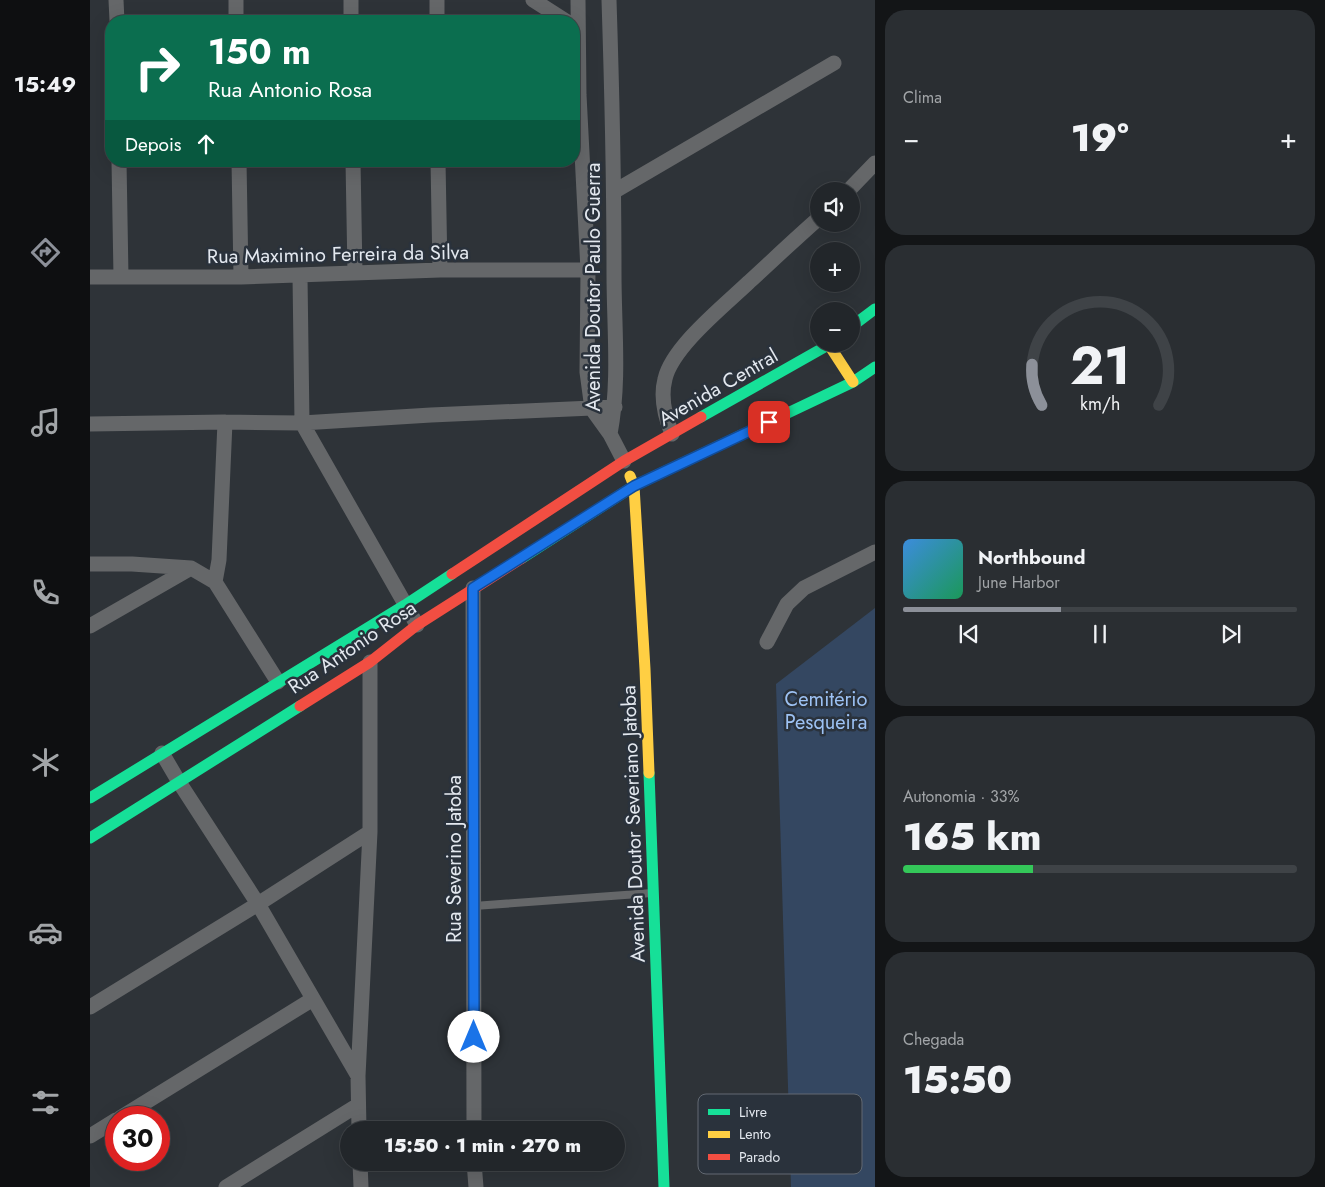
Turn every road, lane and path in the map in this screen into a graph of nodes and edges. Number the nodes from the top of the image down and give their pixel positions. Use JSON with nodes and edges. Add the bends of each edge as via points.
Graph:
{"nodes":[{"id":1,"x":116,"y":0,"type":"edge"},
{"id":2,"x":236,"y":0,"type":"edge"},
{"id":3,"x":351,"y":0,"type":"edge"},
{"id":4,"x":437,"y":0,"type":"edge"},
{"id":5,"x":533,"y":0,"type":"edge"},
{"id":6,"x":578,"y":0,"type":"edge"},
{"id":7,"x":609,"y":0,"type":"edge"},
{"id":8,"x":117,"y":15,"type":"edge"},
{"id":9,"x":236,"y":15,"type":"edge"},
{"id":10,"x":351,"y":15,"type":"edge"},
{"id":11,"x":437,"y":15,"type":"edge"},
{"id":12,"x":556,"y":15,"type":"edge"},
{"id":13,"x":575,"y":15,"type":"edge"},
{"id":14,"x":834,"y":63,"type":"dead end"},
{"id":15,"x":580,"y":154,"type":"edge"},
{"id":16,"x":875,"y":163,"type":"edge"},
{"id":17,"x":119,"y":167,"type":"edge"},
{"id":18,"x":239,"y":167,"type":"edge"},
{"id":19,"x":353,"y":167,"type":"edge"},
{"id":20,"x":438,"y":167,"type":"edge"},
{"id":21,"x":857,"y":182,"type":"edge"},
{"id":22,"x":614,"y":191,"type":"junction"},
{"id":23,"x":810,"y":226,"type":"edge"},
{"id":24,"x":440,"y":270,"type":"junction"},
{"id":25,"x":588,"y":270,"type":"junction"},
{"id":26,"x":355,"y":273,"type":"junction"},
{"id":27,"x":300,"y":276,"type":"junction"},
{"id":28,"x":90,"y":277,"type":"edge"},
{"id":29,"x":121,"y":277,"type":"junction"},
{"id":30,"x":241,"y":278,"type":"junction"},
{"id":31,"x":875,"y":309,"type":"edge"},
{"id":32,"x":860,"y":321,"type":"edge"},
{"id":33,"x":815,"y":352,"type":"edge"},
{"id":34,"x":834,"y":352,"type":"edge"},
{"id":35,"x":875,"y":367,"type":"edge"},
{"id":36,"x":853,"y":382,"type":"junction"},
{"id":37,"x":615,"y":407,"type":"junction"},
{"id":38,"x":592,"y":409,"type":"junction"},
{"id":39,"x":225,"y":422,"type":"junction"},
{"id":40,"x":302,"y":423,"type":"junction"},
{"id":41,"x":90,"y":424,"type":"edge"},
{"id":42,"x":610,"y":434,"type":"junction"},
{"id":43,"x":672,"y":434,"type":"junction"},
{"id":44,"x":624,"y":461,"type":"junction"},
{"id":45,"x":634,"y":486,"type":"junction"},
{"id":46,"x":875,"y":552,"type":"edge"},
{"id":47,"x":90,"y":564,"type":"edge"},
{"id":48,"x":191,"y":568,"type":"junction"},
{"id":49,"x":216,"y":582,"type":"junction"},
{"id":50,"x":473,"y":588,"type":"junction"},
{"id":51,"x":405,"y":605,"type":"junction"},
{"id":52,"x":417,"y":625,"type":"junction"},
{"id":53,"x":90,"y":626,"type":"edge"},
{"id":54,"x":767,"y":642,"type":"dead end"},
{"id":55,"x":370,"y":662,"type":"junction"},
{"id":56,"x":278,"y":682,"type":"junction"},
{"id":57,"x":162,"y":753,"type":"junction"},
{"id":58,"x":179,"y":782,"type":"junction"},
{"id":59,"x":90,"y":798,"type":"edge"},
{"id":60,"x":370,"y":832,"type":"junction"},
{"id":61,"x":90,"y":838,"type":"edge"},
{"id":62,"x":654,"y":892,"type":"junction"},
{"id":63,"x":258,"y":904,"type":"junction"},
{"id":64,"x":474,"y":906,"type":"junction"},
{"id":65,"x":313,"y":999,"type":"junction"},
{"id":66,"x":90,"y":1007,"type":"edge"},
{"id":67,"x":358,"y":1076,"type":"junction"},
{"id":68,"x":358,"y":1105,"type":"junction"},
{"id":69,"x":139,"y":1106,"type":"edge"},
{"id":70,"x":359,"y":1121,"type":"edge"},
{"id":71,"x":474,"y":1121,"type":"edge"},
{"id":72,"x":105,"y":1127,"type":"edge"},
{"id":73,"x":90,"y":1136,"type":"edge"},
{"id":74,"x":360,"y":1171,"type":"edge"},
{"id":75,"x":475,"y":1171,"type":"edge"},
{"id":76,"x":226,"y":1187,"type":"edge"},
{"id":77,"x":361,"y":1187,"type":"edge"},
{"id":78,"x":476,"y":1187,"type":"edge"},
{"id":79,"x":664,"y":1187,"type":"edge"}],
"edges":[{"from":1,"to":8,"type":"street"},
{"from":2,"to":9,"type":"street"},
{"from":3,"to":10,"type":"street"},
{"from":4,"to":11,"type":"street"},
{"from":5,"to":12,"type":"street"},
{"from":6,"to":13,"type":"street","name":"Avenida Doutor Paulo Guerra"},
{"from":7,"to":22,"type":"street","name":"Avenida Doutor Paulo Guerra"},
{"from":14,"to":22,"type":"street"},
{"from":15,"to":25,"type":"street","name":"Avenida Doutor Paulo Guerra"},
{"from":16,"to":21,"type":"street"},
{"from":17,"to":29,"type":"street"},
{"from":18,"to":30,"type":"street"},
{"from":19,"to":26,"type":"street"},
{"from":20,"to":24,"type":"street"},
{"from":22,"to":37,"type":"street","name":"Avenida Doutor Paulo Guerra"},
{"from":23,"to":43,"type":"street","via":[[694,334],[671,362],[664,379],[663,403]]},
{"from":24,"to":25,"type":"street","name":"Rua Maximino Ferreira da Silva"},
{"from":24,"to":26,"type":"street","name":"Rua Maximino Ferreira da Silva"},
{"from":25,"to":38,"type":"street","name":"Avenida Doutor Paulo Guerra","via":[[587,372]]},
{"from":26,"to":27,"type":"street","name":"Rua Maximino Ferreira da Silva"},
{"from":27,"to":30,"type":"street","name":"Rua Maximino Ferreira da Silva"},
{"from":27,"to":40,"type":"street"},
{"from":28,"to":29,"type":"street","name":"Rua Maximino Ferreira da Silva"},
{"from":29,"to":30,"type":"street","name":"Rua Maximino Ferreira da Silva"},
{"from":31,"to":32,"type":"main road"},
{"from":33,"to":43,"type":"main road","name":"Avenida Central"},
{"from":34,"to":36,"type":"main road"},
{"from":35,"to":36,"type":"main road"},
{"from":36,"to":45,"type":"main road"},
{"from":37,"to":38,"type":"street"},
{"from":37,"to":42,"type":"street","name":"Avenida Doutor Paulo Guerra"},
{"from":38,"to":40,"type":"street"},
{"from":38,"to":42,"type":"street","name":"Avenida Doutor Paulo Guerra"},
{"from":39,"to":40,"type":"street"},
{"from":39,"to":41,"type":"street"},
{"from":39,"to":49,"type":"street"},
{"from":40,"to":51,"type":"street"},
{"from":42,"to":44,"type":"street"},
{"from":43,"to":44,"type":"main road","name":"Avenida Central"},
{"from":44,"to":45,"type":"main road","name":"Avenida Doutor Severiano Jatoba"},
{"from":44,"to":51,"type":"main road","name":"Rua Antonio Rosa"},
{"from":45,"to":50,"type":"main road","name":"Rua Antonio Rosa"},
{"from":45,"to":62,"type":"main road","name":"Avenida Doutor Severiano Jatoba"},
{"from":46,"to":54,"type":"street","via":[[804,588],[786,604]]},
{"from":47,"to":48,"type":"street"},
{"from":48,"to":49,"type":"street"},
{"from":48,"to":53,"type":"street"},
{"from":49,"to":56,"type":"street"},
{"from":50,"to":52,"type":"main road","name":"Rua Antonio Rosa"},
{"from":50,"to":64,"type":"street","name":"Rua Severino Jatoba"},
{"from":51,"to":52,"type":"street"},
{"from":51,"to":56,"type":"main road","name":"Rua Antonio Rosa"},
{"from":52,"to":55,"type":"main road","name":"Rua Antonio Rosa"},
{"from":55,"to":58,"type":"main road","name":"Rua Antonio Rosa"},
{"from":55,"to":60,"type":"street"},
{"from":56,"to":57,"type":"main road","name":"Rua Antonio Rosa"},
{"from":57,"to":58,"type":"street"},
{"from":57,"to":59,"type":"main road","name":"Rua Antonio Rosa"},
{"from":58,"to":61,"type":"main road","name":"Rua Antonio Rosa"},
{"from":58,"to":63,"type":"street"},
{"from":60,"to":63,"type":"street"},
{"from":60,"to":67,"type":"street"},
{"from":62,"to":64,"type":"lane"},
{"from":62,"to":79,"type":"main road","name":"Avenida Doutor Severiano Jatoba"},
{"from":63,"to":65,"type":"street"},
{"from":63,"to":66,"type":"street"},
{"from":64,"to":71,"type":"street","name":"Rua Severino Jatoba"},
{"from":65,"to":67,"type":"street"},
{"from":65,"to":69,"type":"street"},
{"from":67,"to":68,"type":"street"},
{"from":68,"to":70,"type":"street"},
{"from":68,"to":76,"type":"street"},
{"from":72,"to":73,"type":"street"},
{"from":74,"to":77,"type":"street"},
{"from":75,"to":78,"type":"street"}]}
